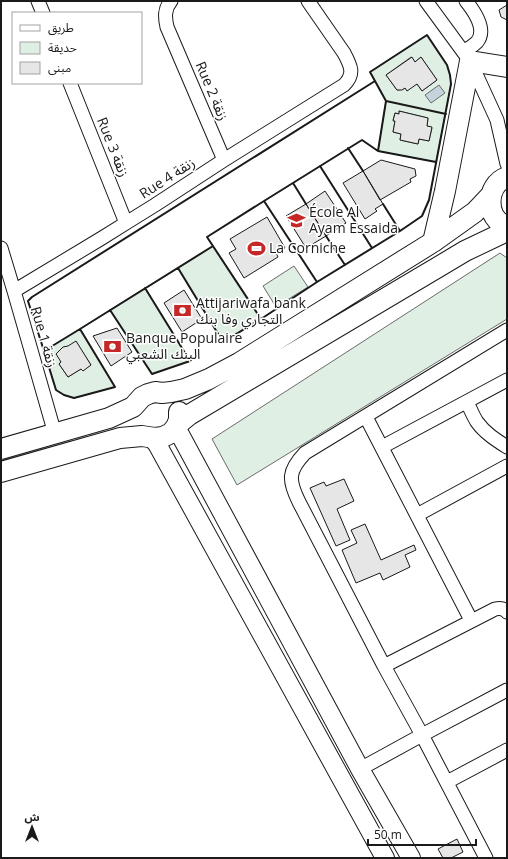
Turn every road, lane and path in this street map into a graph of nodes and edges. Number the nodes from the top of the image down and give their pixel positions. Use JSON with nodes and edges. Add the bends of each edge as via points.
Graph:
{"nodes":[{"id":1,"x":38,"y":1,"type":"edge"},
{"id":2,"x":171,"y":1,"type":"edge"},
{"id":3,"x":308,"y":1,"type":"edge"},
{"id":4,"x":426,"y":1,"type":"edge"},
{"id":5,"x":466,"y":1,"type":"edge"},
{"id":6,"x":43,"y":12,"type":"edge"},
{"id":7,"x":466,"y":56,"type":"junction"},
{"id":8,"x":507,"y":67,"type":"edge"},
{"id":9,"x":70,"y":84,"type":"edge"},
{"id":10,"x":224,"y":160,"type":"junction"},
{"id":11,"x":507,"y":164,"type":"edge"},
{"id":12,"x":507,"y":177,"type":"edge"},
{"id":13,"x":491,"y":196,"type":"junction"},
{"id":14,"x":126,"y":223,"type":"junction"},
{"id":15,"x":507,"y":226,"type":"edge"},
{"id":16,"x":507,"y":231,"type":"edge"},
{"id":17,"x":433,"y":242,"type":"junction"},
{"id":18,"x":1,"y":248,"type":"edge"},
{"id":19,"x":14,"y":291,"type":"junction"},
{"id":20,"x":507,"y":330,"type":"edge"},
{"id":21,"x":507,"y":380,"type":"edge"},
{"id":22,"x":162,"y":393,"type":"junction"},
{"id":23,"x":467,"y":402,"type":"junction"},
{"id":24,"x":137,"y":403,"type":"junction"},
{"id":25,"x":366,"y":417,"type":"junction"},
{"id":26,"x":177,"y":426,"type":"junction"},
{"id":27,"x":55,"y":434,"type":"junction"},
{"id":28,"x":150,"y":437,"type":"junction"},
{"id":29,"x":382,"y":447,"type":"junction"},
{"id":30,"x":507,"y":447,"type":"edge"},
{"id":31,"x":1,"y":449,"type":"edge"},
{"id":32,"x":507,"y":466,"type":"edge"},
{"id":33,"x":1,"y":472,"type":"edge"},
{"id":34,"x":417,"y":515,"type":"junction"},
{"id":35,"x":507,"y":612,"type":"edge"},
{"id":36,"x":471,"y":620,"type":"junction"},
{"id":37,"x":384,"y":666,"type":"junction"},
{"id":38,"x":507,"y":690,"type":"edge"},
{"id":39,"x":422,"y":734,"type":"junction"},
{"id":40,"x":507,"y":750,"type":"edge"},
{"id":41,"x":360,"y":769,"type":"junction"},
{"id":42,"x":447,"y":782,"type":"junction"},
{"id":43,"x":385,"y":858,"type":"edge"},
{"id":44,"x":411,"y":858,"type":"edge"},
{"id":45,"x":486,"y":858,"type":"edge"}],
"edges":[{"from":1,"to":6,"type":"street"},
{"from":2,"to":10,"type":"street","name":"Rue 2 زنقة","via":[[165,14],[167,28]]},
{"from":3,"to":10,"type":"street","name":"Rue 4 زنقة","via":[[344,53],[351,68],[351,75],[337,90]]},
{"from":4,"to":7,"type":"street"},
{"from":5,"to":7,"type":"street","via":[[478,19],[480,36]]},
{"from":7,"to":8,"type":"main road"},
{"from":7,"to":11,"type":"street","via":[[497,120]]},
{"from":7,"to":17,"type":"main road","via":[[445,191]]},
{"from":9,"to":14,"type":"street","name":"Rue 3 زنقة"},
{"from":10,"to":14,"type":"street","name":"Rue 4 زنقة"},
{"from":12,"to":13,"type":"main road","via":[[493,188]]},
{"from":13,"to":15,"type":"main road","via":[[492,213],[497,220]]},
{"from":13,"to":17,"type":"main road","via":[[475,212]]},
{"from":14,"to":19,"type":"street","name":"Rue 4 زنقة"},
{"from":16,"to":26,"type":"main road","via":[[465,251],[189,415]]},
{"from":17,"to":22,"type":"main road","via":[[239,363],[190,388]]},
{"from":18,"to":19,"type":"street","name":"Rue 1 زنقة"},
{"from":19,"to":27,"type":"street","name":"Rue 1 زنقة"},
{"from":20,"to":25,"type":"street"},
{"from":21,"to":23,"type":"street"},
{"from":22,"to":24,"type":"main road","via":[[148,394]]},
{"from":22,"to":26,"type":"main road","via":[[170,396],[177,405]]},
{"from":23,"to":29,"type":"street"},
{"from":23,"to":30,"type":"street","via":[[481,427]]},
{"from":24,"to":27,"type":"main road","via":[[109,418]]},
{"from":24,"to":28,"type":"main road","via":[[134,412],[135,422],[140,431]]},
{"from":25,"to":29,"type":"street"},
{"from":25,"to":37,"type":"street","via":[[305,453],[292,470],[291,479],[293,489]]},
{"from":26,"to":28,"type":"main road","via":[[171,434],[160,438]]},
{"from":26,"to":41,"type":"main road"},
{"from":27,"to":31,"type":"main road"},
{"from":28,"to":33,"type":"main road","via":[[120,438]]},
{"from":28,"to":43,"type":"main road","via":[[157,444]]},
{"from":29,"to":34,"type":"street"},
{"from":32,"to":34,"type":"street"},
{"from":34,"to":36,"type":"street"},
{"from":35,"to":36,"type":"street","via":[[501,608],[495,609]]},
{"from":36,"to":37,"type":"street"},
{"from":37,"to":39,"type":"street"},
{"from":38,"to":39,"type":"street"},
{"from":39,"to":41,"type":"street"},
{"from":39,"to":42,"type":"street"},
{"from":40,"to":42,"type":"street"},
{"from":41,"to":44,"type":"main road"},
{"from":42,"to":45,"type":"street"}]}
